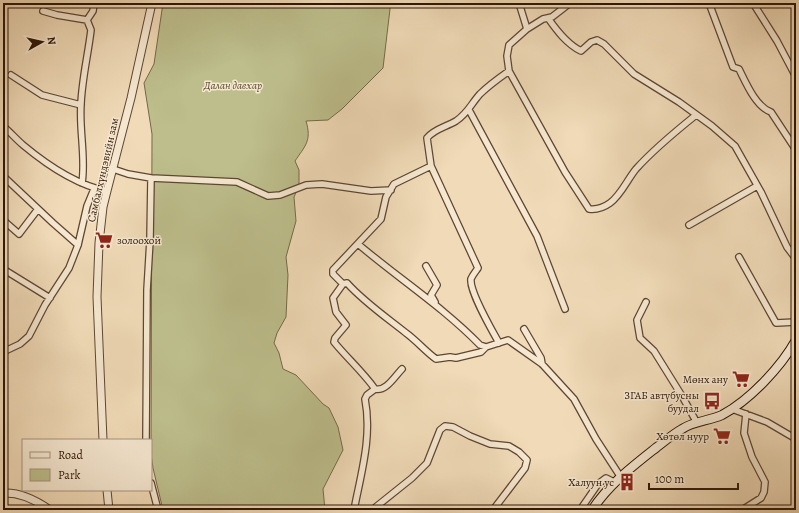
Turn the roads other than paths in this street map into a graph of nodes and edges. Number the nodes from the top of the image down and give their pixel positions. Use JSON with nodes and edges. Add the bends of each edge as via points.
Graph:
{"nodes":[{"id":1,"x":94,"y":3,"type":"edge"},
{"id":2,"x":152,"y":3,"type":"edge"},
{"id":3,"x":519,"y":3,"type":"edge"},
{"id":4,"x":570,"y":3,"type":"edge"},
{"id":5,"x":709,"y":3,"type":"edge"},
{"id":6,"x":753,"y":3,"type":"edge"},
{"id":7,"x":43,"y":12,"type":"dead end"},
{"id":8,"x":548,"y":18,"type":"junction"},
{"id":9,"x":87,"y":20,"type":"junction"},
{"id":10,"x":527,"y":29,"type":"junction"},
{"id":11,"x":509,"y":72,"type":"junction"},
{"id":12,"x":11,"y":75,"type":"dead end"},
{"id":13,"x":796,"y":77,"type":"edge"},
{"id":14,"x":80,"y":105,"type":"junction"},
{"id":15,"x":469,"y":110,"type":"junction"},
{"id":16,"x":696,"y":115,"type":"junction"},
{"id":17,"x":3,"y":126,"type":"edge"},
{"id":18,"x":796,"y":150,"type":"edge"},
{"id":19,"x":431,"y":166,"type":"junction"},
{"id":20,"x":113,"y":169,"type":"junction"},
{"id":21,"x":3,"y":176,"type":"edge"},
{"id":22,"x":152,"y":178,"type":"junction"},
{"id":23,"x":82,"y":184,"type":"junction"},
{"id":24,"x":757,"y":186,"type":"junction"},
{"id":25,"x":94,"y":189,"type":"junction"},
{"id":26,"x":391,"y":190,"type":"junction"},
{"id":27,"x":107,"y":191,"type":"junction"},
{"id":28,"x":38,"y":209,"type":"junction"},
{"id":29,"x":3,"y":220,"type":"edge"},
{"id":30,"x":689,"y":225,"type":"dead end"},
{"id":31,"x":358,"y":244,"type":"junction"},
{"id":32,"x":78,"y":245,"type":"junction"},
{"id":33,"x":739,"y":257,"type":"dead end"},
{"id":34,"x":796,"y":259,"type":"edge"},
{"id":35,"x":426,"y":266,"type":"dead end"},
{"id":36,"x":3,"y":268,"type":"edge"},
{"id":37,"x":343,"y":284,"type":"junction"},
{"id":38,"x":50,"y":298,"type":"junction"},
{"id":39,"x":646,"y":302,"type":"dead end"},
{"id":40,"x":436,"y":304,"type":"junction"},
{"id":41,"x":565,"y":309,"type":"dead end"},
{"id":42,"x":796,"y":322,"type":"edge"},
{"id":43,"x":524,"y":329,"type":"dead end"},
{"id":44,"x":796,"y":340,"type":"edge"},
{"id":45,"x":499,"y":343,"type":"junction"},
{"id":46,"x":486,"y":347,"type":"junction"},
{"id":47,"x":3,"y":352,"type":"edge"},
{"id":48,"x":542,"y":364,"type":"junction"},
{"id":49,"x":402,"y":369,"type":"dead end"},
{"id":50,"x":375,"y":389,"type":"junction"},
{"id":51,"x":732,"y":409,"type":"junction"},
{"id":52,"x":746,"y":414,"type":"junction"},
{"id":53,"x":696,"y":423,"type":"junction"},
{"id":54,"x":103,"y":439,"type":"edge"},
{"id":55,"x":146,"y":439,"type":"edge"},
{"id":56,"x":796,"y":439,"type":"edge"},
{"id":57,"x":620,"y":476,"type":"junction"},
{"id":58,"x":614,"y":482,"type":"junction"},
{"id":59,"x":152,"y":487,"type":"edge"},
{"id":60,"x":107,"y":491,"type":"edge"},
{"id":61,"x":3,"y":493,"type":"edge"},
{"id":62,"x":50,"y":510,"type":"edge"},
{"id":63,"x":109,"y":510,"type":"edge"},
{"id":64,"x":158,"y":510,"type":"edge"},
{"id":65,"x":355,"y":510,"type":"edge"},
{"id":66,"x":372,"y":510,"type":"edge"},
{"id":67,"x":493,"y":510,"type":"edge"},
{"id":68,"x":580,"y":510,"type":"edge"},
{"id":69,"x":592,"y":510,"type":"edge"},
{"id":70,"x":742,"y":510,"type":"edge"}],
"edges":[{"from":1,"to":9,"type":"street","via":[[93,11]]},
{"from":2,"to":20,"type":"street","name":"Самбалхүндэвийн зам"},
{"from":3,"to":10,"type":"street"},
{"from":4,"to":8,"type":"street"},
{"from":5,"to":18,"type":"street","via":[[733,67],[740,69],[749,90],[765,110],[771,112]]},
{"from":6,"to":13,"type":"street"},
{"from":7,"to":9,"type":"street"},
{"from":8,"to":10,"type":"street"},
{"from":8,"to":16,"type":"street","via":[[559,34],[577,49],[581,51],[597,40],[634,74]]},
{"from":9,"to":14,"type":"street","via":[[90,30]]},
{"from":10,"to":11,"type":"street","via":[[509,45]]},
{"from":11,"to":15,"type":"street","via":[[489,85],[472,103]]},
{"from":11,"to":16,"type":"street","via":[[565,172],[590,209],[597,210],[611,202],[635,170]]},
{"from":12,"to":14,"type":"street","via":[[42,95]]},
{"from":14,"to":23,"type":"street","via":[[84,170]]},
{"from":15,"to":19,"type":"street","via":[[427,138]]},
{"from":15,"to":41,"type":"street","via":[[537,236]]},
{"from":16,"to":24,"type":"street","via":[[735,146]]},
{"from":17,"to":23,"type":"street","via":[[47,163]]},
{"from":19,"to":26,"type":"street","via":[[394,184]]},
{"from":19,"to":45,"type":"street","via":[[478,268],[471,279],[472,289]]},
{"from":20,"to":22,"type":"street"},
{"from":20,"to":27,"type":"street","name":"Самбалхүндэвийн зам"},
{"from":21,"to":28,"type":"street"},
{"from":22,"to":26,"type":"street","via":[[237,182],[268,196],[280,195],[306,185],[322,184],[371,191]]},
{"from":22,"to":55,"type":"street","via":[[147,290]]},
{"from":23,"to":25,"type":"street"},
{"from":24,"to":30,"type":"street"},
{"from":24,"to":34,"type":"street","via":[[787,247]]},
{"from":25,"to":27,"type":"street"},
{"from":25,"to":32,"type":"street","via":[[87,206]]},
{"from":26,"to":31,"type":"street","via":[[386,197],[381,219]]},
{"from":27,"to":54,"type":"street","name":"Самбалхүндэвийн зам","via":[[98,258]]},
{"from":28,"to":29,"type":"street","via":[[19,234]]},
{"from":28,"to":32,"type":"street"},
{"from":31,"to":37,"type":"street","via":[[333,270],[333,274]]},
{"from":31,"to":40,"type":"street"},
{"from":32,"to":38,"type":"street","via":[[69,268]]},
{"from":33,"to":42,"type":"street","via":[[776,323]]},
{"from":35,"to":40,"type":"street","via":[[437,285],[432,295]]},
{"from":36,"to":38,"type":"street"},
{"from":37,"to":46,"type":"street","via":[[347,283],[436,359],[456,358],[481,352]]},
{"from":37,"to":50,"type":"street","via":[[333,298],[336,312],[346,325],[334,342]]},
{"from":38,"to":47,"type":"street","via":[[29,336],[20,344]]},
{"from":39,"to":53,"type":"street","via":[[637,320],[640,338],[654,351]]},
{"from":40,"to":46,"type":"street","via":[[480,345]]},
{"from":43,"to":48,"type":"street"},
{"from":44,"to":51,"type":"main road","via":[[773,374]]},
{"from":45,"to":46,"type":"street"},
{"from":45,"to":48,"type":"street","via":[[508,340]]},
{"from":48,"to":57,"type":"street","via":[[574,398]]},
{"from":49,"to":50,"type":"street","via":[[383,389]]},
{"from":50,"to":65,"type":"street","via":[[365,399],[367,444]]},
{"from":51,"to":52,"type":"street"},
{"from":51,"to":53,"type":"main road"},
{"from":52,"to":56,"type":"street","via":[[767,422]]},
{"from":52,"to":70,"type":"street","via":[[744,433],[752,457],[765,482],[761,498]]},
{"from":53,"to":57,"type":"main road","via":[[682,428]]},
{"from":57,"to":58,"type":"main road"},
{"from":58,"to":68,"type":"street","via":[[606,478],[598,484]]},
{"from":58,"to":69,"type":"main road"},
{"from":59,"to":64,"type":"street"},
{"from":60,"to":63,"type":"street"},
{"from":61,"to":62,"type":"street","via":[[22,495]]},
{"from":66,"to":67,"type":"street","via":[[412,478],[426,462],[440,430],[445,426],[453,427],[490,444],[508,446],[527,460],[525,468]]}]}
